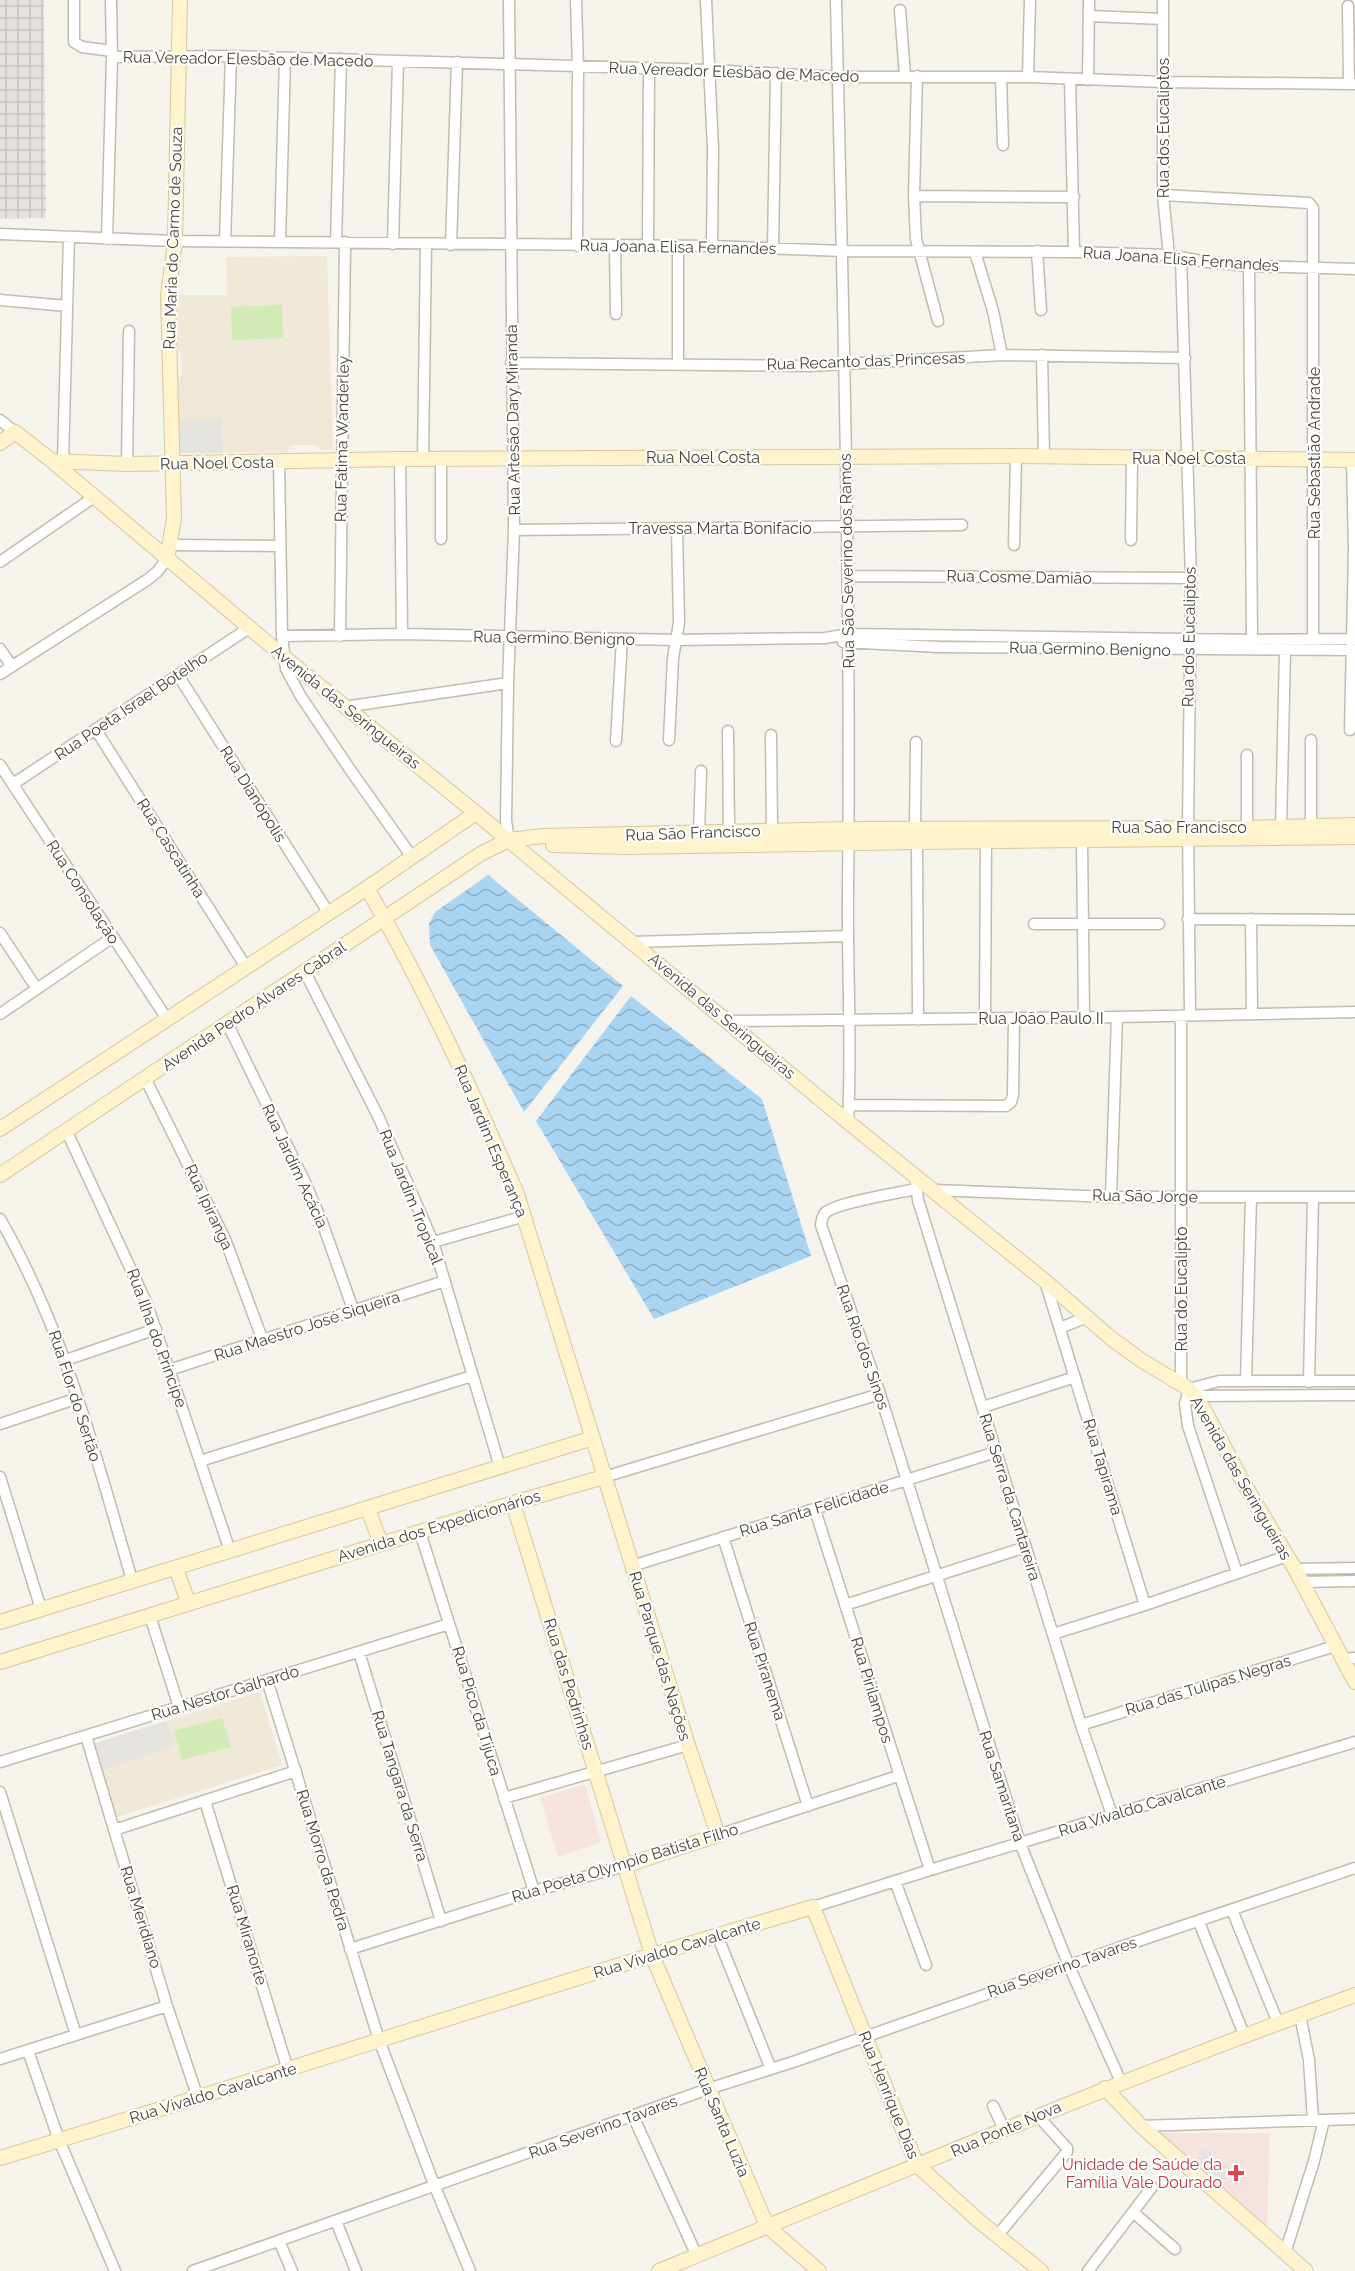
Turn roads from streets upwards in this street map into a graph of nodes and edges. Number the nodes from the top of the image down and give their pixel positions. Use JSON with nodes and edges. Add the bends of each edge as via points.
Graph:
{"nodes":[{"id":1,"x":74,"y":0,"type":"edge"},
{"id":2,"x":111,"y":0,"type":"edge"},
{"id":3,"x":180,"y":0,"type":"edge"},
{"id":4,"x":509,"y":0,"type":"edge"},
{"id":5,"x":576,"y":0,"type":"edge"},
{"id":6,"x":706,"y":0,"type":"edge"},
{"id":7,"x":836,"y":0,"type":"edge"},
{"id":8,"x":1030,"y":0,"type":"edge"},
{"id":9,"x":1089,"y":0,"type":"edge"},
{"id":10,"x":1163,"y":0,"type":"edge"},
{"id":11,"x":1348,"y":6,"type":"dead end"},
{"id":12,"x":900,"y":10,"type":"dead end"},
{"id":13,"x":1089,"y":16,"type":"junction"},
{"id":14,"x":1163,"y":19,"type":"junction"},
{"id":15,"x":1351,"y":24,"type":"edge"},
{"id":16,"x":112,"y":54,"type":"junction"},
{"id":17,"x":180,"y":56,"type":"junction"},
{"id":18,"x":231,"y":56,"type":"junction"},
{"id":19,"x":285,"y":58,"type":"junction"},
{"id":20,"x":340,"y":59,"type":"junction"},
{"id":21,"x":398,"y":61,"type":"junction"},
{"id":22,"x":456,"y":62,"type":"junction"},
{"id":23,"x":511,"y":65,"type":"junction"},
{"id":24,"x":578,"y":67,"type":"junction"},
{"id":25,"x":649,"y":69,"type":"junction"},
{"id":26,"x":710,"y":70,"type":"junction"},
{"id":27,"x":776,"y":73,"type":"junction"},
{"id":28,"x":905,"y":76,"type":"junction"},
{"id":29,"x":917,"y":76,"type":"junction"},
{"id":30,"x":838,"y":77,"type":"junction"},
{"id":31,"x":1001,"y":77,"type":"junction"},
{"id":32,"x":1028,"y":77,"type":"junction"},
{"id":33,"x":1070,"y":79,"type":"junction"},
{"id":34,"x":1088,"y":80,"type":"junction"},
{"id":35,"x":1164,"y":82,"type":"junction"},
{"id":36,"x":1352,"y":84,"type":"edge"},
{"id":37,"x":1003,"y":145,"type":"dead end"},
{"id":38,"x":1162,"y":195,"type":"junction"},
{"id":39,"x":914,"y":196,"type":"junction"},
{"id":40,"x":1074,"y":196,"type":"junction"},
{"id":41,"x":0,"y":234,"type":"edge"},
{"id":42,"x":69,"y":237,"type":"junction"},
{"id":43,"x":107,"y":239,"type":"junction"},
{"id":44,"x":225,"y":240,"type":"junction"},
{"id":45,"x":175,"y":241,"type":"junction"},
{"id":46,"x":280,"y":241,"type":"junction"},
{"id":47,"x":340,"y":242,"type":"junction"},
{"id":48,"x":393,"y":244,"type":"junction"},
{"id":49,"x":426,"y":244,"type":"junction"},
{"id":50,"x":512,"y":244,"type":"junction"},
{"id":51,"x":451,"y":245,"type":"junction"},
{"id":52,"x":648,"y":245,"type":"junction"},
{"id":53,"x":577,"y":246,"type":"junction"},
{"id":54,"x":615,"y":246,"type":"junction"},
{"id":55,"x":678,"y":246,"type":"junction"},
{"id":56,"x":712,"y":246,"type":"junction"},
{"id":57,"x":773,"y":248,"type":"junction"},
{"id":58,"x":917,"y":250,"type":"junction"},
{"id":59,"x":843,"y":251,"type":"junction"},
{"id":60,"x":975,"y":252,"type":"junction"},
{"id":61,"x":1037,"y":252,"type":"junction"},
{"id":62,"x":1074,"y":252,"type":"junction"},
{"id":63,"x":1169,"y":255,"type":"junction"},
{"id":64,"x":1181,"y":258,"type":"junction"},
{"id":65,"x":1249,"y":266,"type":"junction"},
{"id":66,"x":1315,"y":267,"type":"junction"},
{"id":67,"x":1355,"y":269,"type":"edge"},
{"id":68,"x":0,"y":300,"type":"edge"},
{"id":69,"x":67,"y":306,"type":"junction"},
{"id":70,"x":1041,"y":310,"type":"dead end"},
{"id":71,"x":616,"y":314,"type":"dead end"},
{"id":72,"x":938,"y":321,"type":"dead end"},
{"id":73,"x":129,"y":331,"type":"dead end"},
{"id":74,"x":1002,"y":355,"type":"junction"},
{"id":75,"x":1042,"y":355,"type":"junction"},
{"id":76,"x":1185,"y":358,"type":"junction"},
{"id":77,"x":511,"y":363,"type":"junction"},
{"id":78,"x":678,"y":364,"type":"junction"},
{"id":79,"x":843,"y":365,"type":"junction"},
{"id":80,"x":0,"y":420,"type":"edge"},
{"id":81,"x":15,"y":432,"type":"junction"},
{"id":82,"x":0,"y":443,"type":"edge"},
{"id":83,"x":1016,"y":456,"type":"junction"},
{"id":84,"x":1044,"y":456,"type":"junction"},
{"id":85,"x":845,"y":457,"type":"junction"},
{"id":86,"x":1132,"y":458,"type":"junction"},
{"id":87,"x":1187,"y":458,"type":"junction"},
{"id":88,"x":1251,"y":458,"type":"junction"},
{"id":89,"x":400,"y":459,"type":"junction"},
{"id":90,"x":423,"y":459,"type":"junction"},
{"id":91,"x":441,"y":459,"type":"junction"},
{"id":92,"x":513,"y":459,"type":"junction"},
{"id":93,"x":1314,"y":459,"type":"junction"},
{"id":94,"x":341,"y":460,"type":"junction"},
{"id":95,"x":1354,"y":460,"type":"edge"},
{"id":96,"x":57,"y":461,"type":"junction"},
{"id":97,"x":279,"y":462,"type":"junction"},
{"id":98,"x":127,"y":464,"type":"junction"},
{"id":99,"x":171,"y":464,"type":"junction"},
{"id":100,"x":93,"y":497,"type":"junction"},
{"id":101,"x":962,"y":525,"type":"dead end"},
{"id":102,"x":847,"y":527,"type":"junction"},
{"id":103,"x":677,"y":528,"type":"junction"},
{"id":104,"x":514,"y":530,"type":"junction"},
{"id":105,"x":441,"y":539,"type":"dead end"},
{"id":106,"x":1131,"y":540,"type":"dead end"},
{"id":107,"x":1014,"y":545,"type":"dead end"},
{"id":108,"x":280,"y":546,"type":"junction"},
{"id":109,"x":1354,"y":550,"type":"edge"},
{"id":110,"x":169,"y":552,"type":"junction"},
{"id":111,"x":0,"y":562,"type":"edge"},
{"id":112,"x":848,"y":576,"type":"junction"},
{"id":113,"x":1191,"y":578,"type":"junction"},
{"id":114,"x":249,"y":628,"type":"junction"},
{"id":115,"x":402,"y":634,"type":"junction"},
{"id":116,"x":282,"y":636,"type":"junction"},
{"id":117,"x":340,"y":636,"type":"junction"},
{"id":118,"x":510,"y":637,"type":"junction"},
{"id":119,"x":622,"y":639,"type":"junction"},
{"id":120,"x":849,"y":639,"type":"junction"},
{"id":121,"x":1313,"y":639,"type":"junction"},
{"id":122,"x":676,"y":640,"type":"junction"},
{"id":123,"x":1252,"y":640,"type":"junction"},
{"id":124,"x":1189,"y":645,"type":"junction"},
{"id":125,"x":1353,"y":645,"type":"edge"},
{"id":126,"x":0,"y":649,"type":"edge"},
{"id":127,"x":1285,"y":651,"type":"junction"},
{"id":128,"x":283,"y":656,"type":"junction"},
{"id":129,"x":11,"y":665,"type":"junction"},
{"id":130,"x":0,"y":674,"type":"edge"},
{"id":131,"x":178,"y":675,"type":"junction"},
{"id":132,"x":508,"y":683,"type":"junction"},
{"id":133,"x":345,"y":707,"type":"junction"},
{"id":134,"x":96,"y":729,"type":"junction"},
{"id":135,"x":1350,"y":730,"type":"dead end"},
{"id":136,"x":728,"y":731,"type":"dead end"},
{"id":137,"x":771,"y":735,"type":"dead end"},
{"id":138,"x":669,"y":740,"type":"dead end"},
{"id":139,"x":1311,"y":740,"type":"dead end"},
{"id":140,"x":616,"y":741,"type":"dead end"},
{"id":141,"x":916,"y":742,"type":"dead end"},
{"id":142,"x":1247,"y":755,"type":"dead end"},
{"id":143,"x":0,"y":765,"type":"edge"},
{"id":144,"x":701,"y":771,"type":"dead end"},
{"id":145,"x":13,"y":784,"type":"junction"},
{"id":146,"x":476,"y":813,"type":"junction"},
{"id":147,"x":1355,"y":825,"type":"edge"},
{"id":148,"x":1311,"y":826,"type":"junction"},
{"id":149,"x":1281,"y":827,"type":"junction"},
{"id":150,"x":1247,"y":828,"type":"junction"},
{"id":151,"x":772,"y":831,"type":"junction"},
{"id":152,"x":729,"y":832,"type":"junction"},
{"id":153,"x":699,"y":833,"type":"junction"},
{"id":154,"x":1188,"y":833,"type":"junction"},
{"id":155,"x":916,"y":835,"type":"junction"},
{"id":156,"x":849,"y":836,"type":"junction"},
{"id":157,"x":1355,"y":837,"type":"edge"},
{"id":158,"x":509,"y":840,"type":"junction"},
{"id":159,"x":986,"y":841,"type":"junction"},
{"id":160,"x":1082,"y":841,"type":"junction"},
{"id":161,"x":412,"y":857,"type":"junction"},
{"id":162,"x":367,"y":888,"type":"junction"},
{"id":163,"x":328,"y":912,"type":"junction"},
{"id":164,"x":385,"y":918,"type":"junction"},
{"id":165,"x":1188,"y":919,"type":"junction"},
{"id":166,"x":1251,"y":919,"type":"junction"},
{"id":167,"x":1355,"y":920,"type":"edge"},
{"id":168,"x":1084,"y":923,"type":"junction"},
{"id":169,"x":1034,"y":924,"type":"dead end"},
{"id":170,"x":1159,"y":924,"type":"dead end"},
{"id":171,"x":0,"y":933,"type":"edge"},
{"id":172,"x":848,"y":936,"type":"junction"},
{"id":173,"x":113,"y":937,"type":"junction"},
{"id":174,"x":632,"y":942,"type":"junction"},
{"id":175,"x":246,"y":967,"type":"junction"},
{"id":176,"x":305,"y":972,"type":"junction"},
{"id":177,"x":37,"y":989,"type":"junction"},
{"id":178,"x":1355,"y":1012,"type":"edge"},
{"id":179,"x":0,"y":1014,"type":"edge"},
{"id":180,"x":1252,"y":1014,"type":"junction"},
{"id":181,"x":1186,"y":1016,"type":"junction"},
{"id":182,"x":1084,"y":1017,"type":"junction"},
{"id":183,"x":1118,"y":1017,"type":"junction"},
{"id":184,"x":985,"y":1018,"type":"junction"},
{"id":185,"x":1014,"y":1018,"type":"junction"},
{"id":186,"x":167,"y":1019,"type":"junction"},
{"id":187,"x":849,"y":1019,"type":"junction"},
{"id":188,"x":918,"y":1020,"type":"junction"},
{"id":189,"x":728,"y":1021,"type":"junction"},
{"id":190,"x":227,"y":1023,"type":"junction"},
{"id":191,"x":146,"y":1078,"type":"junction"},
{"id":192,"x":849,"y":1105,"type":"junction"},
{"id":193,"x":848,"y":1122,"type":"junction"},
{"id":194,"x":0,"y":1129,"type":"edge"},
{"id":195,"x":66,"y":1132,"type":"junction"},
{"id":196,"x":0,"y":1175,"type":"edge"},
{"id":197,"x":916,"y":1183,"type":"junction"},
{"id":198,"x":934,"y":1190,"type":"junction"},
{"id":199,"x":1111,"y":1197,"type":"junction"},
{"id":200,"x":1181,"y":1197,"type":"junction"},
{"id":201,"x":1251,"y":1197,"type":"junction"},
{"id":202,"x":1313,"y":1197,"type":"junction"},
{"id":203,"x":1355,"y":1197,"type":"edge"},
{"id":204,"x":525,"y":1216,"type":"junction"},
{"id":205,"x":0,"y":1219,"type":"edge"},
{"id":206,"x":433,"y":1242,"type":"junction"},
{"id":207,"x":445,"y":1281,"type":"junction"},
{"id":208,"x":1045,"y":1281,"type":"junction"},
{"id":209,"x":354,"y":1312,"type":"junction"},
{"id":210,"x":1087,"y":1317,"type":"junction"},
{"id":211,"x":156,"y":1329,"type":"junction"},
{"id":212,"x":1060,"y":1329,"type":"junction"},
{"id":213,"x":263,"y":1341,"type":"junction"},
{"id":214,"x":66,"y":1360,"type":"junction"},
{"id":215,"x":169,"y":1370,"type":"junction"},
{"id":216,"x":472,"y":1376,"type":"junction"},
{"id":217,"x":1076,"y":1377,"type":"junction"},
{"id":218,"x":1355,"y":1381,"type":"edge"},
{"id":219,"x":1246,"y":1382,"type":"junction"},
{"id":220,"x":1309,"y":1382,"type":"junction"},
{"id":221,"x":1188,"y":1391,"type":"junction"},
{"id":222,"x":879,"y":1395,"type":"junction"},
{"id":223,"x":1355,"y":1395,"type":"edge"},
{"id":224,"x":78,"y":1398,"type":"junction"},
{"id":225,"x":983,"y":1407,"type":"junction"},
{"id":226,"x":0,"y":1424,"type":"edge"},
{"id":227,"x":593,"y":1438,"type":"junction"},
{"id":228,"x":996,"y":1452,"type":"junction"},
{"id":229,"x":200,"y":1461,"type":"junction"},
{"id":230,"x":500,"y":1467,"type":"junction"},
{"id":231,"x":604,"y":1476,"type":"junction"},
{"id":232,"x":0,"y":1477,"type":"edge"},
{"id":233,"x":906,"y":1480,"type":"junction"},
{"id":234,"x":513,"y":1503,"type":"junction"},
{"id":235,"x":368,"y":1509,"type":"junction"},
{"id":236,"x":815,"y":1509,"type":"junction"},
{"id":237,"x":420,"y":1532,"type":"junction"},
{"id":238,"x":723,"y":1537,"type":"junction"},
{"id":239,"x":381,"y":1544,"type":"junction"},
{"id":240,"x":1026,"y":1547,"type":"junction"},
{"id":241,"x":230,"y":1551,"type":"junction"},
{"id":242,"x":1287,"y":1556,"type":"junction"},
{"id":243,"x":632,"y":1566,"type":"junction"},
{"id":244,"x":176,"y":1568,"type":"junction"},
{"id":245,"x":1355,"y":1568,"type":"edge"},
{"id":246,"x":1295,"y":1569,"type":"junction"},
{"id":247,"x":1237,"y":1574,"type":"junction"},
{"id":248,"x":935,"y":1576,"type":"junction"},
{"id":249,"x":132,"y":1580,"type":"junction"},
{"id":250,"x":1355,"y":1581,"type":"edge"},
{"id":251,"x":1302,"y":1582,"type":"junction"},
{"id":252,"x":188,"y":1602,"type":"junction"},
{"id":253,"x":845,"y":1605,"type":"junction"},
{"id":254,"x":1145,"y":1605,"type":"junction"},
{"id":255,"x":41,"y":1609,"type":"junction"},
{"id":256,"x":150,"y":1616,"type":"junction"},
{"id":257,"x":0,"y":1622,"type":"edge"},
{"id":258,"x":450,"y":1624,"type":"junction"},
{"id":259,"x":1053,"y":1634,"type":"junction"},
{"id":260,"x":359,"y":1652,"type":"junction"},
{"id":261,"x":1344,"y":1654,"type":"edge"},
{"id":262,"x":0,"y":1662,"type":"edge"},
{"id":263,"x":267,"y":1680,"type":"junction"},
{"id":264,"x":1355,"y":1682,"type":"edge"},
{"id":265,"x":179,"y":1707,"type":"junction"},
{"id":266,"x":1081,"y":1725,"type":"junction"},
{"id":267,"x":86,"y":1736,"type":"junction"},
{"id":268,"x":1355,"y":1742,"type":"edge"},
{"id":269,"x":688,"y":1745,"type":"junction"},
{"id":270,"x":0,"y":1762,"type":"edge"},
{"id":271,"x":296,"y":1771,"type":"junction"},
{"id":272,"x":596,"y":1772,"type":"junction"},
{"id":273,"x":898,"y":1776,"type":"junction"},
{"id":274,"x":0,"y":1792,"type":"edge"},
{"id":275,"x":504,"y":1798,"type":"junction"},
{"id":276,"x":205,"y":1801,"type":"junction"},
{"id":277,"x":808,"y":1806,"type":"junction"},
{"id":278,"x":1112,"y":1815,"type":"junction"},
{"id":279,"x":114,"y":1830,"type":"junction"},
{"id":280,"x":718,"y":1834,"type":"junction"},
{"id":281,"x":1020,"y":1844,"type":"junction"},
{"id":282,"x":624,"y":1866,"type":"junction"},
{"id":283,"x":1355,"y":1868,"type":"edge"},
{"id":284,"x":930,"y":1870,"type":"junction"},
{"id":285,"x":895,"y":1881,"type":"junction"},
{"id":286,"x":534,"y":1890,"type":"junction"},
{"id":287,"x":813,"y":1907,"type":"junction"},
{"id":288,"x":1232,"y":1910,"type":"junction"},
{"id":289,"x":441,"y":1921,"type":"junction"},
{"id":290,"x":1199,"y":1922,"type":"junction"},
{"id":291,"x":717,"y":1935,"type":"junction"},
{"id":292,"x":351,"y":1949,"type":"junction"},
{"id":293,"x":652,"y":1955,"type":"junction"},
{"id":294,"x":926,"y":1965,"type":"dead end"},
{"id":295,"x":1069,"y":1966,"type":"junction"},
{"id":296,"x":1355,"y":1995,"type":"edge"},
{"id":297,"x":167,"y":2006,"type":"junction"},
{"id":298,"x":1300,"y":2015,"type":"junction"},
{"id":299,"x":1278,"y":2023,"type":"junction"},
{"id":300,"x":76,"y":2035,"type":"junction"},
{"id":301,"x":865,"y":2036,"type":"junction"},
{"id":302,"x":1245,"y":2037,"type":"junction"},
{"id":303,"x":379,"y":2040,"type":"junction"},
{"id":304,"x":28,"y":2050,"type":"junction"},
{"id":305,"x":0,"y":2059,"type":"edge"},
{"id":306,"x":771,"y":2069,"type":"junction"},
{"id":307,"x":288,"y":2070,"type":"junction"},
{"id":308,"x":1121,"y":2082,"type":"junction"},
{"id":309,"x":1105,"y":2088,"type":"junction"},
{"id":310,"x":708,"y":2089,"type":"junction"},
{"id":311,"x":198,"y":2098,"type":"junction"},
{"id":312,"x":993,"y":2106,"type":"dead end"},
{"id":313,"x":633,"y":2116,"type":"junction"},
{"id":314,"x":1038,"y":2116,"type":"junction"},
{"id":315,"x":1355,"y":2119,"type":"edge"},
{"id":316,"x":1319,"y":2120,"type":"junction"},
{"id":317,"x":1141,"y":2126,"type":"junction"},
{"id":318,"x":1005,"y":2131,"type":"junction"},
{"id":319,"x":59,"y":2140,"type":"junction"},
{"id":320,"x":0,"y":2158,"type":"edge"},
{"id":321,"x":917,"y":2165,"type":"junction"},
{"id":322,"x":435,"y":2187,"type":"junction"},
{"id":323,"x":1152,"y":2187,"type":"dead end"},
{"id":324,"x":1133,"y":2212,"type":"junction"},
{"id":325,"x":336,"y":2221,"type":"junction"},
{"id":326,"x":767,"y":2226,"type":"junction"},
{"id":327,"x":997,"y":2236,"type":"junction"},
{"id":328,"x":279,"y":2241,"type":"junction"},
{"id":329,"x":1175,"y":2249,"type":"dead end"},
{"id":330,"x":1285,"y":2253,"type":"junction"},
{"id":331,"x":697,"y":2256,"type":"junction"},
{"id":332,"x":224,"y":2266,"type":"edge"},
{"id":333,"x":1301,"y":2269,"type":"edge"},
{"id":334,"x":115,"y":2271,"type":"edge"},
{"id":335,"x":193,"y":2271,"type":"edge"},
{"id":336,"x":292,"y":2271,"type":"edge"},
{"id":337,"x":356,"y":2271,"type":"edge"},
{"id":338,"x":470,"y":2271,"type":"edge"},
{"id":339,"x":659,"y":2271,"type":"edge"},
{"id":340,"x":819,"y":2271,"type":"edge"},
{"id":341,"x":1041,"y":2271,"type":"edge"},
{"id":342,"x":1088,"y":2271,"type":"edge"}],
"edges":[{"from":1,"to":16,"type":"street","name":"Rua Vereador Elesbão de Macedo","via":[[74,42]]},
{"from":2,"to":16,"type":"street"},
{"from":3,"to":17,"type":"street","name":"Rua Maria do Carmo de Souza"},
{"from":4,"to":23,"type":"street","name":"Rua Artesão Dary Miranda"},
{"from":5,"to":24,"type":"street"},
{"from":6,"to":26,"type":"street"},
{"from":7,"to":30,"type":"street","name":"Rua São Severino dos Ramos"},
{"from":8,"to":32,"type":"street"},
{"from":9,"to":13,"type":"street"},
{"from":10,"to":14,"type":"street","name":"Rua dos Eucaliptos"},
{"from":11,"to":15,"type":"street"},
{"from":12,"to":28,"type":"street"},
{"from":13,"to":14,"type":"street"},
{"from":13,"to":34,"type":"street"},
{"from":14,"to":35,"type":"street","name":"Rua dos Eucaliptos"},
{"from":15,"to":36,"type":"street"},
{"from":16,"to":17,"type":"street","name":"Rua Vereador Elesbão de Macedo"},
{"from":16,"to":43,"type":"street"},
{"from":17,"to":18,"type":"street","name":"Rua Vereador Elesbão de Macedo"},
{"from":17,"to":45,"type":"street","name":"Rua Maria do Carmo de Souza"},
{"from":18,"to":19,"type":"street","name":"Rua Vereador Elesbão de Macedo"},
{"from":18,"to":44,"type":"street"},
{"from":19,"to":20,"type":"street","name":"Rua Vereador Elesbão de Macedo"},
{"from":19,"to":46,"type":"street"},
{"from":20,"to":21,"type":"street","name":"Rua Vereador Elesbão de Macedo"},
{"from":20,"to":47,"type":"street","name":"Rua Fatima Wanderley"},
{"from":21,"to":22,"type":"street","name":"Rua Vereador Elesbão de Macedo"},
{"from":21,"to":48,"type":"street"},
{"from":22,"to":23,"type":"street","name":"Rua Vereador Elesbão de Macedo"},
{"from":22,"to":51,"type":"street"},
{"from":23,"to":24,"type":"street","name":"Rua Vereador Elesbão de Macedo"},
{"from":23,"to":50,"type":"street","name":"Rua Artesão Dary Miranda"},
{"from":24,"to":25,"type":"street","name":"Rua Vereador Elesbão de Macedo"},
{"from":24,"to":53,"type":"street"},
{"from":25,"to":26,"type":"street","name":"Rua Vereador Elesbão de Macedo"},
{"from":25,"to":52,"type":"street"},
{"from":26,"to":27,"type":"street","name":"Rua Vereador Elesbão de Macedo"},
{"from":26,"to":56,"type":"street"},
{"from":27,"to":30,"type":"street","name":"Rua Vereador Elesbão de Macedo"},
{"from":27,"to":57,"type":"street"},
{"from":28,"to":29,"type":"street","name":"Rua Vereador Elesbão de Macedo"},
{"from":28,"to":30,"type":"street","name":"Rua Vereador Elesbão de Macedo"},
{"from":29,"to":31,"type":"street","name":"Rua Vereador Elesbão de Macedo"},
{"from":29,"to":39,"type":"street"},
{"from":30,"to":59,"type":"street","name":"Rua São Severino dos Ramos"},
{"from":31,"to":32,"type":"street","name":"Rua Vereador Elesbão de Macedo"},
{"from":31,"to":37,"type":"street"},
{"from":32,"to":33,"type":"street","name":"Rua Vereador Elesbão de Macedo"},
{"from":33,"to":34,"type":"street","name":"Rua Vereador Elesbão de Macedo"},
{"from":33,"to":40,"type":"street"},
{"from":34,"to":35,"type":"street","name":"Rua Vereador Elesbão de Macedo"},
{"from":35,"to":36,"type":"street","name":"Rua Vereador Elesbão de Macedo"},
{"from":35,"to":38,"type":"street","name":"Rua dos Eucaliptos"},
{"from":38,"to":63,"type":"street","name":"Rua dos Eucaliptos"},
{"from":38,"to":66,"type":"street","name":"Rua Sebastião Andrade","via":[[1309,203],[1313,208]]},
{"from":39,"to":40,"type":"street"},
{"from":39,"to":58,"type":"street"},
{"from":40,"to":62,"type":"street"},
{"from":41,"to":42,"type":"street","name":"Rua Joana Elisa Fernandes"},
{"from":42,"to":43,"type":"street","name":"Rua Joana Elisa Fernandes"},
{"from":42,"to":69,"type":"street"},
{"from":43,"to":45,"type":"street","name":"Rua Joana Elisa Fernandes"},
{"from":44,"to":45,"type":"street","name":"Rua Joana Elisa Fernandes"},
{"from":44,"to":46,"type":"street","name":"Rua Joana Elisa Fernandes"},
{"from":45,"to":99,"type":"street","name":"Rua Maria do Carmo de Souza","via":[[168,296]]},
{"from":46,"to":47,"type":"street","name":"Rua Joana Elisa Fernandes"},
{"from":47,"to":48,"type":"street","name":"Rua Joana Elisa Fernandes"},
{"from":47,"to":94,"type":"street","name":"Rua Fatima Wanderley"},
{"from":48,"to":49,"type":"street","name":"Rua Joana Elisa Fernandes"},
{"from":49,"to":51,"type":"street","name":"Rua Joana Elisa Fernandes"},
{"from":49,"to":90,"type":"street"},
{"from":50,"to":51,"type":"street","name":"Rua Joana Elisa Fernandes"},
{"from":50,"to":53,"type":"street","name":"Rua Joana Elisa Fernandes"},
{"from":50,"to":77,"type":"street","name":"Rua Artesão Dary Miranda"},
{"from":52,"to":54,"type":"street","name":"Rua Joana Elisa Fernandes"},
{"from":52,"to":55,"type":"street","name":"Rua Joana Elisa Fernandes"},
{"from":53,"to":54,"type":"street","name":"Rua Joana Elisa Fernandes"},
{"from":54,"to":71,"type":"street"},
{"from":55,"to":56,"type":"street","name":"Rua Joana Elisa Fernandes"},
{"from":55,"to":78,"type":"street"},
{"from":56,"to":57,"type":"street","name":"Rua Joana Elisa Fernandes"},
{"from":57,"to":59,"type":"street","name":"Rua Joana Elisa Fernandes"},
{"from":58,"to":59,"type":"street","name":"Rua Joana Elisa Fernandes"},
{"from":58,"to":60,"type":"street","name":"Rua Joana Elisa Fernandes"},
{"from":58,"to":72,"type":"street"},
{"from":59,"to":79,"type":"street","name":"Rua São Severino dos Ramos"},
{"from":60,"to":61,"type":"street","name":"Rua Joana Elisa Fernandes"},
{"from":60,"to":74,"type":"street"},
{"from":61,"to":62,"type":"street","name":"Rua Joana Elisa Fernandes"},
{"from":61,"to":70,"type":"street"},
{"from":62,"to":63,"type":"street","name":"Rua Joana Elisa Fernandes"},
{"from":63,"to":64,"type":"street","name":"Rua Joana Elisa Fernandes"},
{"from":64,"to":65,"type":"street","name":"Rua Joana Elisa Fernandes"},
{"from":64,"to":76,"type":"street","name":"Rua dos Eucaliptos"},
{"from":65,"to":66,"type":"street","name":"Rua Joana Elisa Fernandes"},
{"from":65,"to":88,"type":"street"},
{"from":66,"to":67,"type":"street","name":"Rua Joana Elisa Fernandes"},
{"from":66,"to":93,"type":"street","name":"Rua Sebastião Andrade"},
{"from":68,"to":69,"type":"street"},
{"from":69,"to":96,"type":"street"},
{"from":73,"to":98,"type":"street"},
{"from":74,"to":75,"type":"street","name":"Rua Recanto das Princesas"},
{"from":74,"to":79,"type":"street","name":"Rua Recanto das Princesas"},
{"from":75,"to":76,"type":"street","name":"Rua Recanto das Princesas"},
{"from":75,"to":84,"type":"street"},
{"from":76,"to":87,"type":"street","name":"Rua dos Eucaliptos"},
{"from":77,"to":78,"type":"street","name":"Rua Recanto das Princesas"},
{"from":77,"to":92,"type":"street","name":"Rua Artesão Dary Miranda"},
{"from":78,"to":79,"type":"street","name":"Rua Recanto das Princesas"},
{"from":79,"to":85,"type":"street","name":"Rua São Severino dos Ramos"},
{"from":80,"to":81,"type":"street","name":"Avenida das Seringueiras"},
{"from":81,"to":82,"type":"street"},
{"from":81,"to":96,"type":"street","name":"Avenida das Seringueiras"},
{"from":83,"to":84,"type":"street","name":"Rua Noel Costa"},
{"from":83,"to":85,"type":"street","name":"Rua Noel Costa"},
{"from":83,"to":107,"type":"street"},
{"from":84,"to":86,"type":"street","name":"Rua Noel Costa"},
{"from":85,"to":92,"type":"street","name":"Rua Noel Costa"},
{"from":85,"to":102,"type":"street","name":"Rua São Severino dos Ramos"},
{"from":86,"to":87,"type":"street","name":"Rua Noel Costa"},
{"from":86,"to":106,"type":"street"},
{"from":87,"to":88,"type":"street","name":"Rua Noel Costa"},
{"from":87,"to":113,"type":"street","name":"Rua dos Eucaliptos"},
{"from":88,"to":93,"type":"street","name":"Rua Noel Costa"},
{"from":88,"to":123,"type":"street"},
{"from":89,"to":90,"type":"street","name":"Rua Noel Costa"},
{"from":89,"to":94,"type":"street","name":"Rua Noel Costa"},
{"from":89,"to":115,"type":"street"},
{"from":90,"to":91,"type":"street","name":"Rua Noel Costa"},
{"from":91,"to":92,"type":"street","name":"Rua Noel Costa"},
{"from":91,"to":105,"type":"street"},
{"from":92,"to":104,"type":"street","name":"Rua Artesão Dary Miranda"},
{"from":93,"to":95,"type":"street","name":"Rua Noel Costa"},
{"from":93,"to":121,"type":"street","name":"Rua Sebastião Andrade"},
{"from":94,"to":97,"type":"street","name":"Rua Noel Costa"},
{"from":94,"to":117,"type":"street","name":"Rua Fatima Wanderley"},
{"from":95,"to":109,"type":"street"},
{"from":96,"to":98,"type":"street","name":"Rua Noel Costa"},
{"from":96,"to":100,"type":"street","name":"Avenida das Seringueiras"},
{"from":97,"to":99,"type":"street","name":"Rua Noel Costa"},
{"from":97,"to":108,"type":"street"},
{"from":98,"to":99,"type":"street","name":"Rua Noel Costa"},
{"from":99,"to":110,"type":"street","name":"Rua Maria do Carmo de Souza","via":[[174,519]]},
{"from":100,"to":110,"type":"street","name":"Avenida das Seringueiras"},
{"from":100,"to":111,"type":"street"},
{"from":101,"to":102,"type":"street","name":"Travessa Marta Bonifacio"},
{"from":102,"to":103,"type":"street","name":"Travessa Marta Bonifacio"},
{"from":102,"to":112,"type":"street","name":"Rua São Severino dos Ramos"},
{"from":103,"to":104,"type":"street","name":"Travessa Marta Bonifacio"},
{"from":103,"to":122,"type":"street"},
{"from":104,"to":118,"type":"street","name":"Rua Artesão Dary Miranda"},
{"from":108,"to":110,"type":"street"},
{"from":108,"to":116,"type":"street"},
{"from":109,"to":125,"type":"street"},
{"from":110,"to":114,"type":"street","name":"Avenida das Seringueiras"},
{"from":110,"to":129,"type":"street","via":[[147,580]]},
{"from":112,"to":113,"type":"street","name":"Rua Cosme Damião"},
{"from":112,"to":120,"type":"street","name":"Rua São Severino dos Ramos"},
{"from":113,"to":124,"type":"street","name":"Rua dos Eucaliptos"},
{"from":114,"to":128,"type":"street","name":"Avenida das Seringueiras"},
{"from":114,"to":131,"type":"street","name":"Rua Poeta Israel Botelho"},
{"from":115,"to":117,"type":"street","name":"Rua Germino Benigno"},
{"from":115,"to":118,"type":"street","name":"Rua Germino Benigno"},
{"from":116,"to":117,"type":"street","name":"Rua Germino Benigno"},
{"from":116,"to":128,"type":"street"},
{"from":118,"to":119,"type":"street","name":"Rua Germino Benigno"},
{"from":118,"to":132,"type":"street","name":"Rua Artesão Dary Miranda"},
{"from":119,"to":122,"type":"street","name":"Rua Germino Benigno"},
{"from":119,"to":140,"type":"street"},
{"from":120,"to":122,"type":"street","name":"Rua Germino Benigno"},
{"from":120,"to":124,"type":"street","name":"Rua Germino Benigno"},
{"from":120,"to":156,"type":"street","name":"Rua São Severino dos Ramos"},
{"from":121,"to":123,"type":"street","name":"Rua Germino Benigno"},
{"from":121,"to":125,"type":"street","name":"Rua Germino Benigno"},
{"from":122,"to":138,"type":"street"},
{"from":123,"to":124,"type":"street","name":"Rua Germino Benigno"},
{"from":124,"to":127,"type":"street","name":"Rua Germino Benigno"},
{"from":124,"to":154,"type":"street","name":"Rua dos Eucaliptos"},
{"from":125,"to":127,"type":"street","name":"Rua Germino Benigno"},
{"from":125,"to":135,"type":"street"},
{"from":126,"to":129,"type":"street"},
{"from":127,"to":149,"type":"street"},
{"from":128,"to":133,"type":"street","name":"Avenida das Seringueiras"},
{"from":128,"to":161,"type":"street","via":[[300,695]]},
{"from":129,"to":130,"type":"street"},
{"from":131,"to":134,"type":"street","name":"Rua Poeta Israel Botelho"},
{"from":131,"to":163,"type":"street","name":"Rua Dianópolis"},
{"from":132,"to":133,"type":"street"},
{"from":132,"to":158,"type":"street","name":"Rua Artesão Dary Miranda"},
{"from":133,"to":146,"type":"street","name":"Avenida das Seringueiras"},
{"from":134,"to":145,"type":"street","name":"Rua Poeta Israel Botelho"},
{"from":134,"to":175,"type":"street","name":"Rua Cascatinha"},
{"from":136,"to":152,"type":"street"},
{"from":137,"to":151,"type":"street"},
{"from":139,"to":148,"type":"street"},
{"from":141,"to":155,"type":"street"},
{"from":142,"to":150,"type":"street"},
{"from":143,"to":145,"type":"street","name":"Rua Consolação"},
{"from":144,"to":153,"type":"street"},
{"from":145,"to":173,"type":"street","name":"Rua Consolação"},
{"from":146,"to":158,"type":"street","name":"Avenida das Seringueiras"},
{"from":146,"to":161,"type":"street"},
{"from":147,"to":148,"type":"street","name":"Rua São Francisco"},
{"from":148,"to":149,"type":"street","name":"Rua São Francisco"},
{"from":149,"to":150,"type":"street","name":"Rua São Francisco"},
{"from":150,"to":154,"type":"street","name":"Rua São Francisco"},
{"from":151,"to":152,"type":"street","name":"Rua São Francisco"},
{"from":151,"to":156,"type":"street","name":"Rua São Francisco"},
{"from":152,"to":153,"type":"street","name":"Rua São Francisco"},
{"from":153,"to":158,"type":"street","name":"Rua São Francisco"},
{"from":154,"to":155,"type":"street","name":"Rua São Francisco"},
{"from":154,"to":157,"type":"street","name":"Rua São Francisco"},
{"from":154,"to":160,"type":"street","name":"Rua São Francisco"},
{"from":154,"to":165,"type":"street","name":"Rua dos Eucaliptos"},
{"from":155,"to":156,"type":"street","name":"Rua São Francisco"},
{"from":155,"to":159,"type":"street","name":"Rua São Francisco"},
{"from":155,"to":188,"type":"street"},
{"from":156,"to":158,"type":"street","name":"Rua São Francisco","via":[[627,847]]},
{"from":156,"to":172,"type":"street","name":"Rua São Severino dos Ramos"},
{"from":158,"to":164,"type":"street","name":"Avenida Pedro Alvares Cabral","via":[[482,853]]},
{"from":158,"to":174,"type":"street","name":"Avenida das Seringueiras"},
{"from":159,"to":160,"type":"street","name":"Rua São Francisco"},
{"from":159,"to":184,"type":"street"},
{"from":160,"to":168,"type":"street"},
{"from":161,"to":162,"type":"street"},
{"from":162,"to":163,"type":"street"},
{"from":162,"to":164,"type":"street","name":"Rua Jardim Esperança"},
{"from":163,"to":175,"type":"street"},
{"from":164,"to":176,"type":"street","name":"Avenida Pedro Alvares Cabral"},
{"from":164,"to":204,"type":"street","name":"Rua Jardim Esperança","via":[[482,1113]]},
{"from":165,"to":166,"type":"street"},
{"from":165,"to":181,"type":"street","name":"Rua dos Eucaliptos"},
{"from":166,"to":167,"type":"street"},
{"from":166,"to":180,"type":"street"},
{"from":168,"to":169,"type":"street"},
{"from":168,"to":170,"type":"street"},
{"from":168,"to":182,"type":"street"},
{"from":171,"to":177,"type":"street"},
{"from":172,"to":174,"type":"street"},
{"from":172,"to":187,"type":"street","name":"Rua São Severino dos Ramos"},
{"from":173,"to":177,"type":"street"},
{"from":173,"to":186,"type":"street","name":"Rua Consolação"},
{"from":174,"to":189,"type":"street","name":"Avenida das Seringueiras"},
{"from":175,"to":186,"type":"street"},
{"from":176,"to":190,"type":"street","name":"Avenida Pedro Alvares Cabral"},
{"from":176,"to":206,"type":"street","name":"Rua Jardim Tropical","via":[[379,1118]]},
{"from":177,"to":179,"type":"street"},
{"from":178,"to":180,"type":"street","name":"Rua João Paulo II"},
{"from":180,"to":181,"type":"street","name":"Rua João Paulo II"},
{"from":181,"to":183,"type":"street","name":"Rua João Paulo II"},
{"from":181,"to":200,"type":"street","name":"Rua do Eucalipto"},
{"from":182,"to":183,"type":"street","name":"Rua João Paulo II"},
{"from":182,"to":185,"type":"street","name":"Rua João Paulo II"},
{"from":183,"to":199,"type":"street"},
{"from":184,"to":185,"type":"street","name":"Rua João Paulo II"},
{"from":184,"to":188,"type":"street","name":"Rua João Paulo II"},
{"from":185,"to":192,"type":"street","via":[[1013,1095],[1006,1106]]},
{"from":186,"to":194,"type":"street"},
{"from":187,"to":188,"type":"street","name":"Rua João Paulo II"},
{"from":187,"to":189,"type":"street","name":"Rua João Paulo II"},
{"from":187,"to":192,"type":"street","name":"Rua São Severino dos Ramos"},
{"from":189,"to":193,"type":"street","name":"Avenida das Seringueiras"},
{"from":190,"to":191,"type":"street","name":"Avenida Pedro Alvares Cabral"},
{"from":190,"to":209,"type":"street","name":"Rua Jardim Acácia","via":[[304,1180]]},
{"from":191,"to":195,"type":"street","name":"Avenida Pedro Alvares Cabral"},
{"from":191,"to":213,"type":"street","name":"Rua Ipiranga","via":[[225,1239]]},
{"from":192,"to":193,"type":"street","name":"Rua São Severino dos Ramos"},
{"from":193,"to":197,"type":"street","name":"Avenida das Seringueiras"},
{"from":195,"to":196,"type":"street","name":"Avenida Pedro Alvares Cabral"},
{"from":195,"to":211,"type":"street","name":"Rua Ilha do Príncipe","via":[[127,1258]]},
{"from":197,"to":198,"type":"street","name":"Avenida das Seringueiras"},
{"from":197,"to":222,"type":"street","name":"Rua Rio dos Sinos","via":[[841,1206],[824,1215],[821,1225]]},
{"from":197,"to":225,"type":"street","name":"Rua Serra da Cantareira"},
{"from":198,"to":199,"type":"street","name":"Rua São Jorge"},
{"from":198,"to":208,"type":"street","name":"Avenida das Seringueiras"},
{"from":199,"to":200,"type":"street","name":"Rua São Jorge"},
{"from":200,"to":201,"type":"street","name":"Rua São Jorge"},
{"from":200,"to":221,"type":"street","name":"Rua do Eucalipto"},
{"from":201,"to":202,"type":"street","name":"Rua São Jorge"},
{"from":201,"to":219,"type":"street"},
{"from":202,"to":203,"type":"street","name":"Rua São Jorge"},
{"from":202,"to":220,"type":"street"},
{"from":204,"to":206,"type":"street"},
{"from":204,"to":227,"type":"street","name":"Rua Jardim Esperança"},
{"from":205,"to":214,"type":"street","name":"Rua Flor do Sertão"},
{"from":206,"to":207,"type":"street","name":"Rua Jardim Tropical"},
{"from":207,"to":209,"type":"street","name":"Rua Maestro José Siqueira"},
{"from":207,"to":216,"type":"street","name":"Rua Jardim Tropical"},
{"from":208,"to":210,"type":"street","name":"Avenida das Seringueiras"},
{"from":208,"to":212,"type":"street","name":"Rua Tapirama"},
{"from":209,"to":213,"type":"street","name":"Rua Maestro José Siqueira"},
{"from":210,"to":212,"type":"street"},
{"from":210,"to":221,"type":"street","name":"Avenida das Seringueiras"},
{"from":211,"to":214,"type":"street"},
{"from":211,"to":215,"type":"street","name":"Rua Ilha do Príncipe"},
{"from":212,"to":217,"type":"street","name":"Rua Tapirama"},
{"from":213,"to":215,"type":"street","name":"Rua Maestro José Siqueira"},
{"from":214,"to":224,"type":"street","name":"Rua Flor do Sertão"},
{"from":215,"to":229,"type":"street","name":"Rua Ilha do Príncipe"},
{"from":216,"to":229,"type":"street"},
{"from":216,"to":230,"type":"street","name":"Rua Jardim Tropical"},
{"from":217,"to":225,"type":"street"},
{"from":217,"to":254,"type":"street","name":"Rua Tapirama"},
{"from":218,"to":220,"type":"street"},
{"from":219,"to":220,"type":"street"},
{"from":219,"to":221,"type":"street","via":[[1219,1381]]},
{"from":221,"to":223,"type":"street"},
{"from":221,"to":242,"type":"street","name":"Avenida das Seringueiras"},
{"from":221,"to":247,"type":"street","name":"Rua do Eucalipto","via":[[1188,1426]]},
{"from":222,"to":231,"type":"street","name":"Avenida dos Expedicionários"},
{"from":222,"to":233,"type":"street","name":"Rua Rio dos Sinos"},
{"from":224,"to":226,"type":"street"},
{"from":224,"to":249,"type":"street","name":"Rua Flor do Sertão"},
{"from":225,"to":228,"type":"street","name":"Rua Serra da Cantareira"},
{"from":227,"to":230,"type":"street"},
{"from":227,"to":231,"type":"street","name":"Rua Jardim Esperança"},
{"from":228,"to":233,"type":"street","name":"Rua Santa Felicidade"},
{"from":228,"to":240,"type":"street","name":"Rua Serra da Cantareira"},
{"from":229,"to":241,"type":"street","name":"Rua Ilha do Príncipe"},
{"from":230,"to":235,"type":"street"},
{"from":231,"to":234,"type":"street","name":"Avenida dos Expedicionários"},
{"from":231,"to":243,"type":"street","name":"Rua Parque das Nações"},
{"from":232,"to":255,"type":"street"},
{"from":233,"to":236,"type":"street","name":"Rua Santa Felicidade"},
{"from":233,"to":248,"type":"street","name":"Rua Samaritana"},
{"from":234,"to":237,"type":"street","name":"Avenida dos Expedicionários"},
{"from":234,"to":272,"type":"street","name":"Rua das Pedrinhas"},
{"from":235,"to":239,"type":"street"},
{"from":235,"to":241,"type":"street"},
{"from":236,"to":238,"type":"street","name":"Rua Santa Felicidade"},
{"from":236,"to":253,"type":"street","name":"Rua Pirilampos"},
{"from":237,"to":239,"type":"street","name":"Avenida dos Expedicionários"},
{"from":237,"to":258,"type":"street","name":"Rua Pico da Tijuca"},
{"from":238,"to":243,"type":"street","name":"Rua Santa Felicidade"},
{"from":238,"to":277,"type":"street","name":"Rua Piranema"},
{"from":239,"to":252,"type":"street","name":"Avenida dos Expedicionários"},
{"from":240,"to":248,"type":"street"},
{"from":240,"to":259,"type":"street","name":"Rua Serra da Cantareira"},
{"from":241,"to":244,"type":"street"},
{"from":242,"to":246,"type":"street","name":"Avenida das Seringueiras"},
{"from":242,"to":247,"type":"street"},
{"from":243,"to":269,"type":"street","name":"Rua Parque das Nações"},
{"from":244,"to":249,"type":"street"},
{"from":244,"to":252,"type":"street"},
{"from":245,"to":246,"type":"street"},
{"from":246,"to":251,"type":"street","name":"Avenida das Seringueiras"},
{"from":247,"to":254,"type":"street"},
{"from":248,"to":253,"type":"street"},
{"from":248,"to":281,"type":"street","name":"Rua Samaritana"},
{"from":249,"to":255,"type":"street"},
{"from":250,"to":251,"type":"street"},
{"from":251,"to":261,"type":"street","name":"Avenida das Seringueiras"},
{"from":252,"to":256,"type":"street","name":"Avenida dos Expedicionários"},
{"from":253,"to":273,"type":"street","name":"Rua Pirilampos"},
{"from":254,"to":259,"type":"street"},
{"from":255,"to":257,"type":"street"},
{"from":256,"to":262,"type":"street","name":"Avenida dos Expedicionários"},
{"from":256,"to":265,"type":"street"},
{"from":258,"to":260,"type":"street","name":"Rua Nestor Galhardo"},
{"from":258,"to":275,"type":"street","name":"Rua Pico da Tijuca"},
{"from":259,"to":266,"type":"street","name":"Rua Serra da Cantareira"},
{"from":260,"to":263,"type":"street","name":"Rua Nestor Galhardo"},
{"from":260,"to":289,"type":"street","name":"Rua Tangara da Serra"},
{"from":261,"to":264,"type":"street","name":"Avenida das Seringueiras"},
{"from":261,"to":266,"type":"street","name":"Rua das Tulipas Negras"},
{"from":263,"to":265,"type":"street","name":"Rua Nestor Galhardo"},
{"from":263,"to":271,"type":"street","name":"Rua Morro da Pedra"},
{"from":265,"to":267,"type":"street","name":"Rua Nestor Galhardo"},
{"from":266,"to":278,"type":"street","name":"Rua Serra da Cantareira"},
{"from":267,"to":270,"type":"street","name":"Rua Nestor Galhardo"},
{"from":267,"to":279,"type":"street","name":"Rua Meridiano"},
{"from":268,"to":278,"type":"street","name":"Rua Vivaldo Cavalcante"},
{"from":269,"to":272,"type":"street"},
{"from":269,"to":280,"type":"street","name":"Rua Parque das Nações"},
{"from":271,"to":276,"type":"street"},
{"from":271,"to":292,"type":"street","name":"Rua Morro da Pedra"},
{"from":272,"to":275,"type":"street"},
{"from":272,"to":282,"type":"street","name":"Rua das Pedrinhas"},
{"from":273,"to":277,"type":"street","name":"Rua Poeta Olympio Batista Filho"},
{"from":273,"to":284,"type":"street","name":"Rua Pirilampos"},
{"from":274,"to":300,"type":"street"},
{"from":275,"to":286,"type":"street","name":"Rua Pico da Tijuca"},
{"from":276,"to":279,"type":"street"},
{"from":276,"to":307,"type":"street","name":"Rua Miranorte"},
{"from":277,"to":280,"type":"street","name":"Rua Poeta Olympio Batista Filho"},
{"from":278,"to":281,"type":"street","name":"Rua Vivaldo Cavalcante"},
{"from":279,"to":297,"type":"street","name":"Rua Meridiano"},
{"from":280,"to":282,"type":"street","name":"Rua Poeta Olympio Batista Filho"},
{"from":281,"to":284,"type":"street","name":"Rua Vivaldo Cavalcante"},
{"from":281,"to":295,"type":"street","name":"Rua Samaritana"},
{"from":282,"to":286,"type":"street","name":"Rua Poeta Olympio Batista Filho"},
{"from":282,"to":293,"type":"street","name":"Rua das Pedrinhas"},
{"from":283,"to":288,"type":"street","name":"Rua Severino Tavares"},
{"from":284,"to":285,"type":"street","name":"Rua Vivaldo Cavalcante"},
{"from":285,"to":287,"type":"street","name":"Rua Vivaldo Cavalcante"},
{"from":285,"to":294,"type":"street"},
{"from":286,"to":289,"type":"street","name":"Rua Poeta Olympio Batista Filho"},
{"from":287,"to":291,"type":"street","name":"Rua Vivaldo Cavalcante"},
{"from":287,"to":301,"type":"street","name":"Rua Henrique Dias"},
{"from":288,"to":290,"type":"street","name":"Rua Severino Tavares"},
{"from":288,"to":299,"type":"street"},
{"from":289,"to":292,"type":"street","name":"Rua Poeta Olympio Batista Filho"},
{"from":290,"to":295,"type":"street","name":"Rua Severino Tavares"},
{"from":290,"to":302,"type":"street"},
{"from":291,"to":293,"type":"street","name":"Rua Vivaldo Cavalcante"},
{"from":291,"to":306,"type":"street"},
{"from":292,"to":303,"type":"street","name":"Rua Morro da Pedra"},
{"from":293,"to":303,"type":"street","name":"Rua Vivaldo Cavalcante"},
{"from":293,"to":310,"type":"street","name":"Rua Santa Luzia"},
{"from":295,"to":301,"type":"street","name":"Rua Severino Tavares"},
{"from":295,"to":308,"type":"street","name":"Rua Samaritana"},
{"from":296,"to":298,"type":"street","name":"Rua Ponte Nova"},
{"from":297,"to":300,"type":"street"},
{"from":297,"to":311,"type":"street","name":"Rua Meridiano"},
{"from":298,"to":299,"type":"street","name":"Rua Ponte Nova"},
{"from":298,"to":316,"type":"street"},
{"from":299,"to":302,"type":"street","name":"Rua Ponte Nova"},
{"from":300,"to":304,"type":"street"},
{"from":301,"to":306,"type":"street","name":"Rua Severino Tavares"},
{"from":301,"to":321,"type":"street","name":"Rua Henrique Dias"},
{"from":302,"to":308,"type":"street","name":"Rua Ponte Nova"},
{"from":303,"to":307,"type":"street","name":"Rua Vivaldo Cavalcante"},
{"from":303,"to":322,"type":"street","name":"Rua Morro da Pedra"},
{"from":304,"to":305,"type":"street"},
{"from":304,"to":319,"type":"street"},
{"from":306,"to":310,"type":"street","name":"Rua Severino Tavares"},
{"from":307,"to":311,"type":"street","name":"Rua Vivaldo Cavalcante"},
{"from":308,"to":309,"type":"street","name":"Rua Ponte Nova"},
{"from":309,"to":314,"type":"street","name":"Rua Ponte Nova"},
{"from":309,"to":317,"type":"street"},
{"from":310,"to":313,"type":"street","name":"Rua Severino Tavares"},
{"from":310,"to":326,"type":"street","name":"Rua Santa Luzia"},
{"from":311,"to":319,"type":"street","name":"Rua Vivaldo Cavalcante"},
{"from":312,"to":318,"type":"street"},
{"from":313,"to":322,"type":"street","name":"Rua Severino Tavares"},
{"from":313,"to":331,"type":"street"},
{"from":314,"to":318,"type":"street","name":"Rua Ponte Nova"},
{"from":314,"to":327,"type":"street","via":[[1067,2152]]},
{"from":315,"to":316,"type":"street"},
{"from":316,"to":317,"type":"street"},
{"from":316,"to":330,"type":"street"},
{"from":317,"to":330,"type":"street"},
{"from":318,"to":321,"type":"street","name":"Rua Ponte Nova"},
{"from":319,"to":320,"type":"street","name":"Rua Vivaldo Cavalcante"},
{"from":319,"to":334,"type":"street"},
{"from":321,"to":326,"type":"street","name":"Rua Ponte Nova"},
{"from":321,"to":327,"type":"street","name":"Rua Henrique Dias"},
{"from":322,"to":325,"type":"street","name":"Rua Severino Tavares"},
{"from":322,"to":338,"type":"street","name":"Rua Morro da Pedra"},
{"from":323,"to":324,"type":"street"},
{"from":324,"to":329,"type":"street"},
{"from":324,"to":342,"type":"street"},
{"from":325,"to":328,"type":"street","name":"Rua Severino Tavares"},
{"from":325,"to":337,"type":"street"},
{"from":326,"to":331,"type":"street","name":"Rua Ponte Nova"},
{"from":326,"to":340,"type":"street","name":"Rua Santa Luzia"},
{"from":327,"to":341,"type":"street","name":"Rua Henrique Dias"},
{"from":328,"to":332,"type":"street","name":"Rua Severino Tavares"},
{"from":328,"to":336,"type":"street"},
{"from":330,"to":333,"type":"street"},
{"from":331,"to":339,"type":"street","name":"Rua Ponte Nova"},
{"from":332,"to":335,"type":"street","name":"Rua Severino Tavares"}]}
